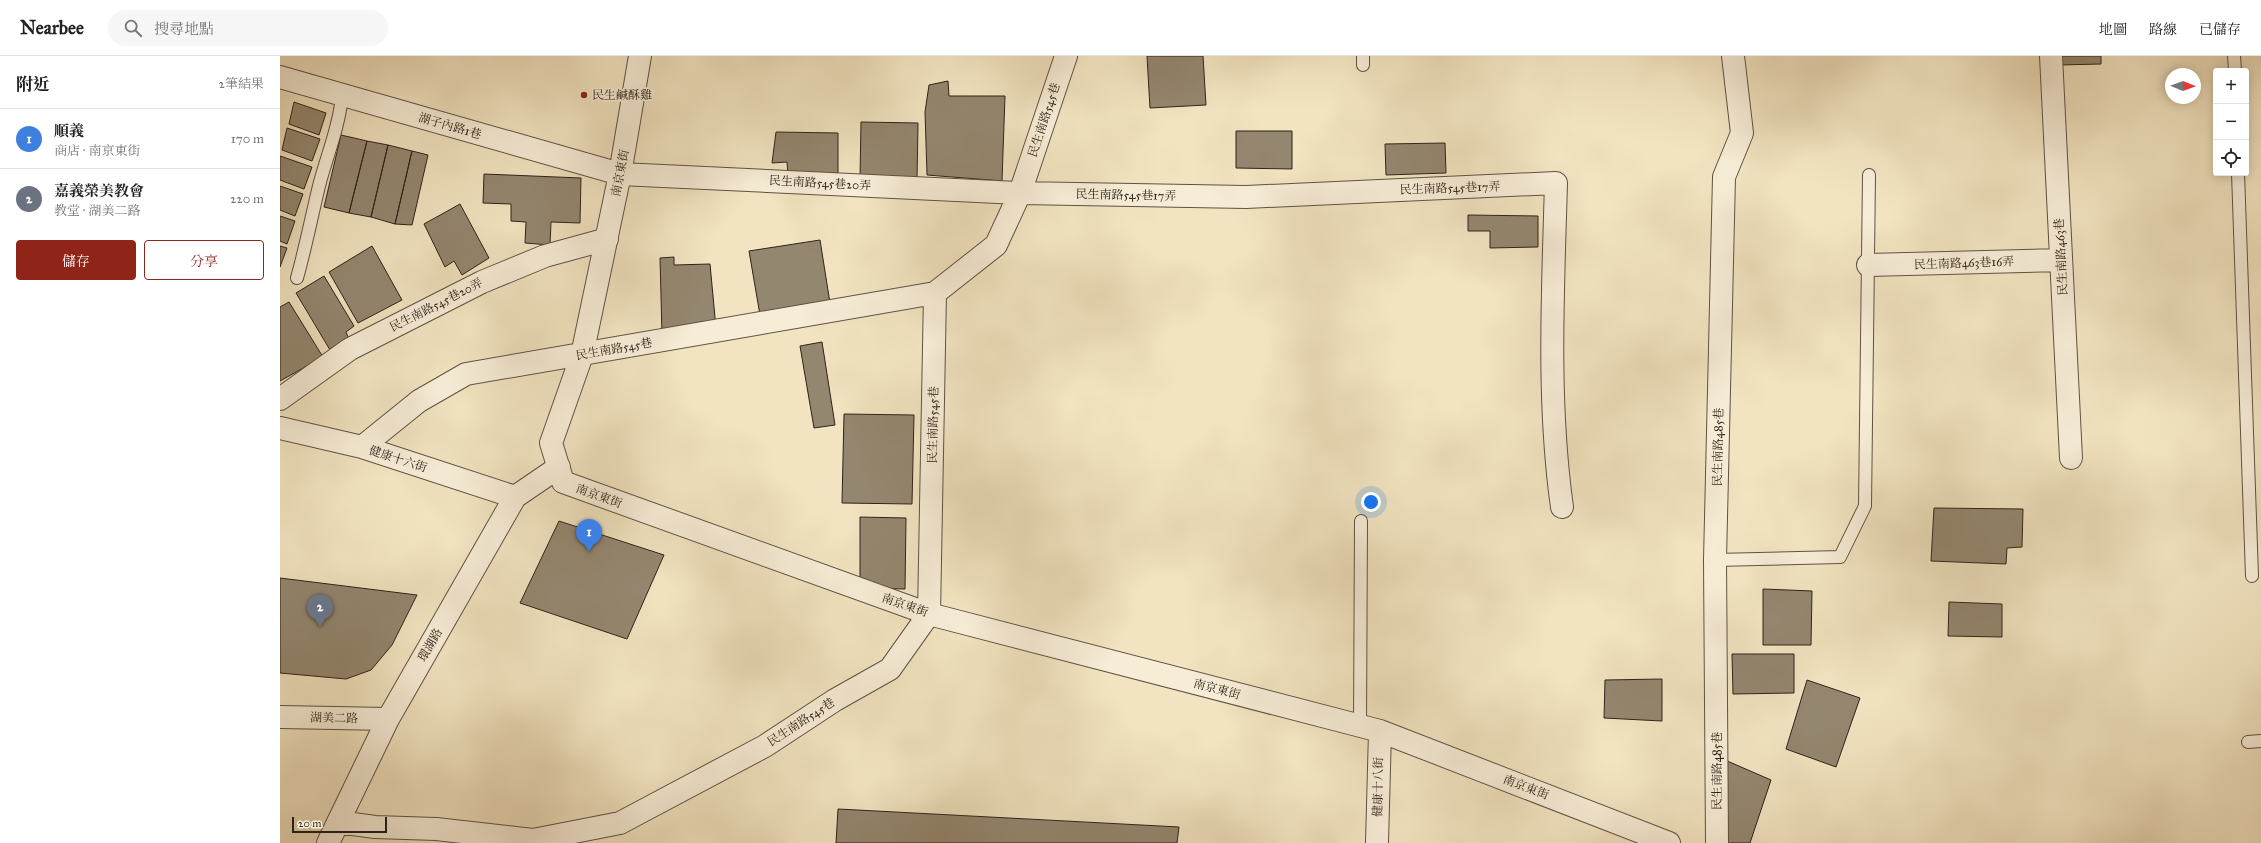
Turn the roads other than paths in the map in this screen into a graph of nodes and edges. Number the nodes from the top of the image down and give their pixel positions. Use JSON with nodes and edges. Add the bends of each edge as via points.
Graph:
{"nodes":[{"id":1,"x":640,"y":56,"type":"edge"},
{"id":2,"x":1066,"y":56,"type":"edge"},
{"id":3,"x":1733,"y":56,"type":"edge"},
{"id":4,"x":2051,"y":56,"type":"edge"},
{"id":5,"x":2234,"y":56,"type":"edge"},
{"id":6,"x":2235,"y":68,"type":"edge"},
{"id":7,"x":280,"y":77,"type":"edge"},
{"id":8,"x":342,"y":96,"type":"junction"},
{"id":9,"x":620,"y":174,"type":"junction"},
{"id":10,"x":1869,"y":175,"type":"dead end"},
{"id":11,"x":2238,"y":176,"type":"edge"},
{"id":12,"x":1020,"y":194,"type":"junction"},
{"id":13,"x":606,"y":239,"type":"junction"},
{"id":14,"x":2061,"y":260,"type":"junction"},
{"id":15,"x":1868,"y":265,"type":"junction"},
{"id":16,"x":297,"y":278,"type":"dead end"},
{"id":17,"x":935,"y":292,"type":"junction"},
{"id":18,"x":582,"y":355,"type":"junction"},
{"id":19,"x":280,"y":399,"type":"edge"},
{"id":20,"x":280,"y":428,"type":"edge"},
{"id":21,"x":362,"y":447,"type":"junction"},
{"id":22,"x":2071,"y":458,"type":"dead end"},
{"id":23,"x":558,"y":467,"type":"junction"},
{"id":24,"x":514,"y":497,"type":"junction"},
{"id":25,"x":1562,"y":507,"type":"dead end"},
{"id":26,"x":1361,"y":521,"type":"dead end"},
{"id":27,"x":1715,"y":560,"type":"junction"},
{"id":28,"x":2252,"y":576,"type":"dead end"},
{"id":29,"x":929,"y":614,"type":"junction"},
{"id":30,"x":280,"y":716,"type":"edge"},
{"id":31,"x":388,"y":719,"type":"junction"},
{"id":32,"x":1370,"y":729,"type":"junction"},
{"id":33,"x":2261,"y":741,"type":"edge"},
{"id":34,"x":2248,"y":742,"type":"dead end"},
{"id":35,"x":338,"y":822,"type":"junction"},
{"id":36,"x":328,"y":843,"type":"edge"},
{"id":37,"x":1377,"y":843,"type":"edge"},
{"id":38,"x":1669,"y":843,"type":"edge"},
{"id":39,"x":1717,"y":843,"type":"edge"}],
"edges":[{"from":1,"to":9,"type":"street","name":"南京東街"},
{"from":2,"to":12,"type":"street","name":"民生南路545巷"},
{"from":3,"to":27,"type":"street","name":"民生南路485巷","via":[[1742,133],[1724,177]]},
{"from":4,"to":14,"type":"street","name":"民生南路463巷"},
{"from":5,"to":6,"type":"lane"},
{"from":7,"to":8,"type":"street","name":"湖子內路1巷"},
{"from":8,"to":9,"type":"street","name":"湖子內路1巷"},
{"from":8,"to":16,"type":"lane","via":[[340,117],[320,182],[313,220]]},
{"from":9,"to":12,"type":"street","name":"民生南路545巷20弄"},
{"from":9,"to":13,"type":"street","name":"南京東街"},
{"from":10,"to":15,"type":"lane"},
{"from":11,"to":28,"type":"lane"},
{"from":12,"to":17,"type":"street","name":"民生南路545巷","via":[[996,245]]},
{"from":12,"to":25,"type":"street","name":"民生南路545巷17弄","via":[[1246,197],[1556,184],[1554,440]]},
{"from":13,"to":18,"type":"street","name":"南京東街"},
{"from":13,"to":19,"type":"street","name":"民生南路545巷20弄","via":[[545,256],[482,282],[350,350]]},
{"from":14,"to":15,"type":"street","name":"民生南路463巷16弄"},
{"from":14,"to":22,"type":"street","name":"民生南路463巷"},
{"from":15,"to":27,"type":"lane","via":[[1865,506],[1840,557]]},
{"from":17,"to":18,"type":"street","name":"民生南路545巷"},
{"from":17,"to":29,"type":"street","name":"民生南路545巷"},
{"from":18,"to":21,"type":"street","name":"民生南路545巷","via":[[466,374],[419,402]]},
{"from":18,"to":23,"type":"street","name":"南京東街","via":[[551,443]]},
{"from":20,"to":21,"type":"street","name":"健康十六街"},
{"from":21,"to":24,"type":"street","name":"健康十六街"},
{"from":23,"to":24,"type":"street","name":"環湖路"},
{"from":23,"to":29,"type":"street","name":"南京東街","via":[[563,482]]},
{"from":24,"to":31,"type":"street","name":"環湖路"},
{"from":26,"to":32,"type":"lane"},
{"from":27,"to":39,"type":"street","name":"民生南路485巷"},
{"from":29,"to":32,"type":"street","name":"南京東街"},
{"from":29,"to":35,"type":"street","name":"民生南路545巷","via":[[890,669],[835,700],[765,746],[620,823],[533,840],[436,829],[375,827]]},
{"from":30,"to":31,"type":"street","name":"湖美二路"},
{"from":31,"to":35,"type":"street","name":"環湖路"},
{"from":32,"to":37,"type":"street","name":"健康十八街"},
{"from":32,"to":38,"type":"street","name":"南京東街"},
{"from":33,"to":34,"type":"lane"},
{"from":35,"to":36,"type":"street","name":"環湖路"}]}
